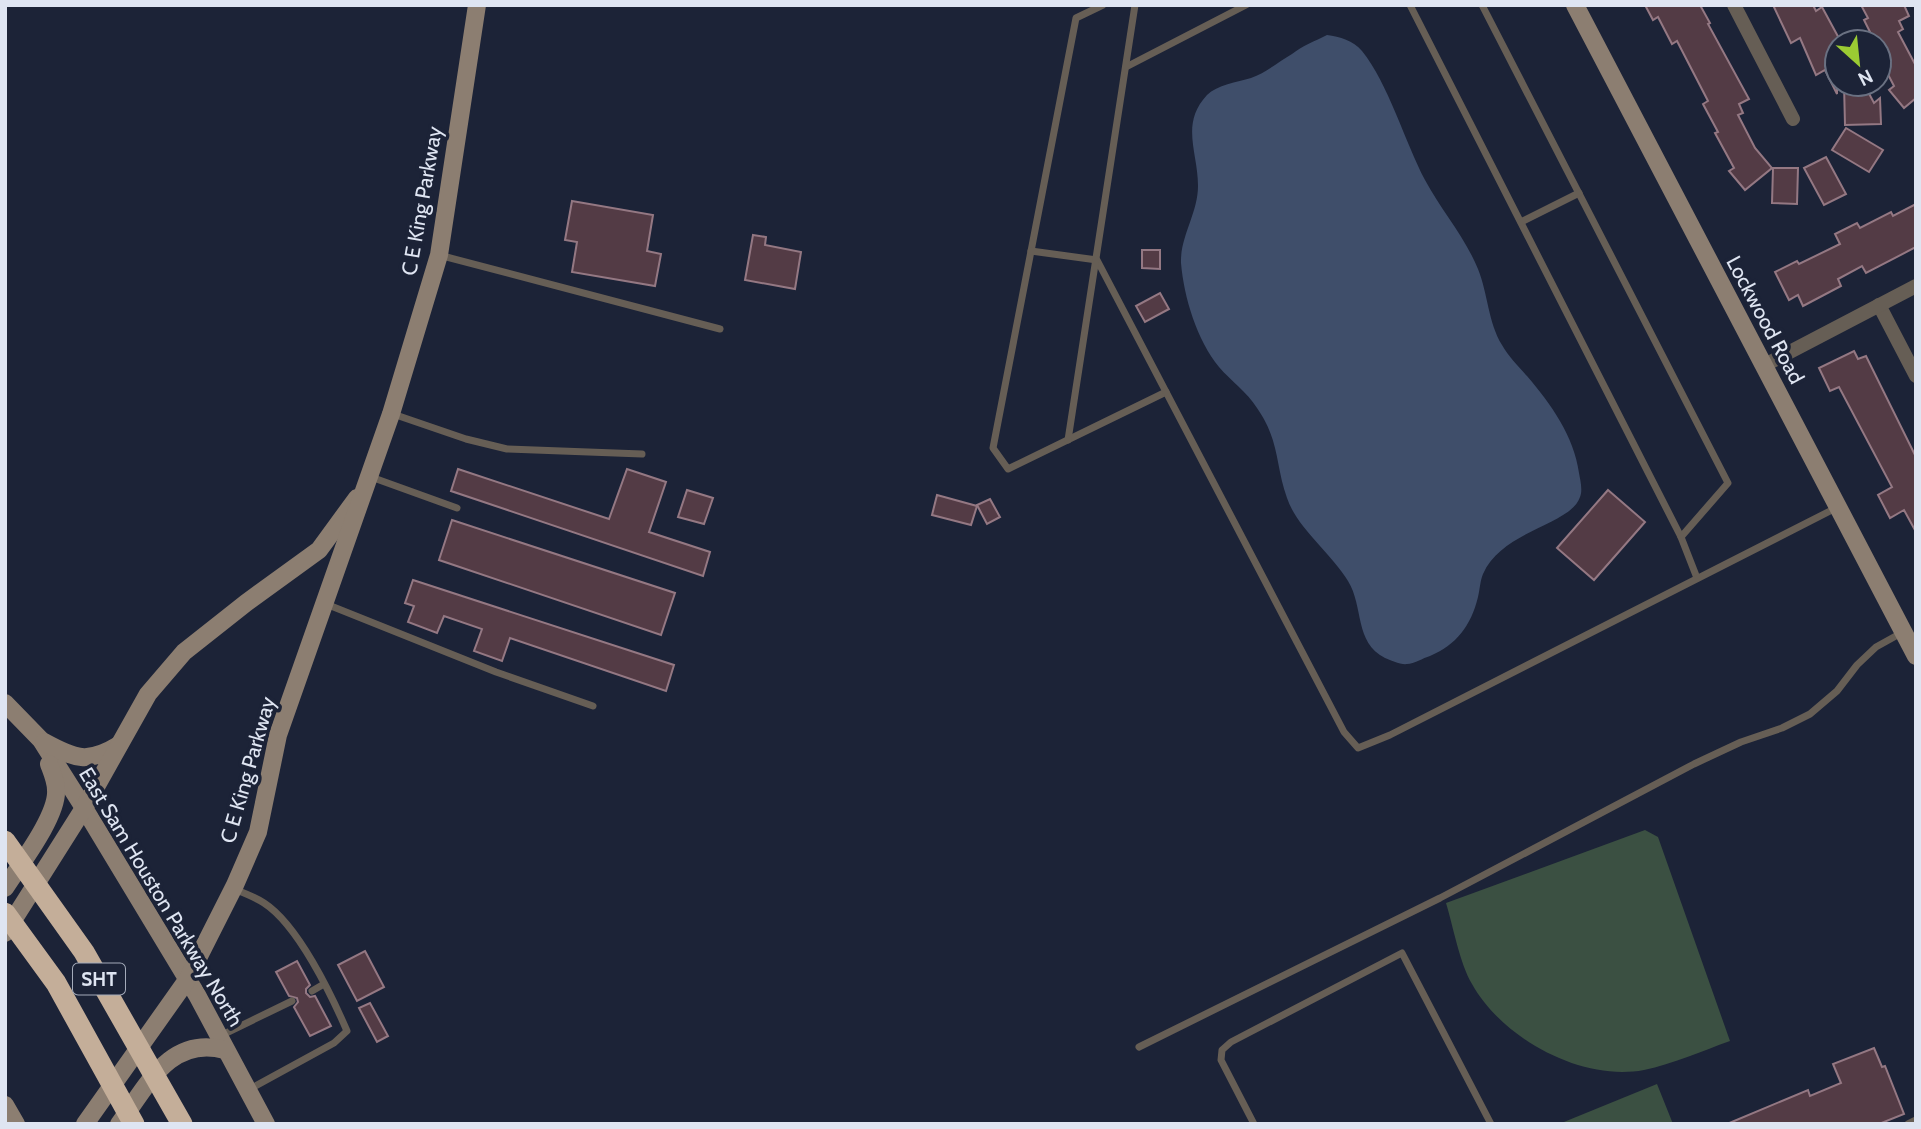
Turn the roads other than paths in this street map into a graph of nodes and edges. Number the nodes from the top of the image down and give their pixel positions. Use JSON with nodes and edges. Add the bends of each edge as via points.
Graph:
{"nodes":[{"id":1,"x":477,"y":5,"type":"edge"},
{"id":2,"x":1103,"y":5,"type":"edge"},
{"id":3,"x":1135,"y":5,"type":"edge"},
{"id":4,"x":1246,"y":5,"type":"edge"},
{"id":5,"x":1410,"y":5,"type":"edge"},
{"id":6,"x":1482,"y":5,"type":"edge"},
{"id":7,"x":1575,"y":5,"type":"edge"},
{"id":8,"x":1734,"y":5,"type":"edge"},
{"id":9,"x":1126,"y":67,"type":"junction"},
{"id":10,"x":1793,"y":119,"type":"dead end"},
{"id":11,"x":1578,"y":193,"type":"junction"},
{"id":12,"x":1521,"y":222,"type":"junction"},
{"id":13,"x":1031,"y":251,"type":"junction"},
{"id":14,"x":439,"y":255,"type":"junction"},
{"id":15,"x":1097,"y":260,"type":"junction"},
{"id":16,"x":1916,"y":286,"type":"edge"},
{"id":17,"x":1879,"y":305,"type":"junction"},
{"id":18,"x":720,"y":329,"type":"dead end"},
{"id":19,"x":1763,"y":366,"type":"junction"},
{"id":20,"x":1916,"y":376,"type":"edge"},
{"id":21,"x":1166,"y":393,"type":"junction"},
{"id":22,"x":391,"y":414,"type":"junction"},
{"id":23,"x":1068,"y":440,"type":"junction"},
{"id":24,"x":642,"y":454,"type":"dead end"},
{"id":25,"x":370,"y":479,"type":"junction"},
{"id":26,"x":1837,"y":507,"type":"junction"},
{"id":27,"x":457,"y":508,"type":"dead end"},
{"id":28,"x":1681,"y":537,"type":"junction"},
{"id":29,"x":1697,"y":578,"type":"junction"},
{"id":30,"x":325,"y":604,"type":"junction"},
{"id":31,"x":1903,"y":632,"type":"junction"},
{"id":32,"x":1916,"y":656,"type":"edge"},
{"id":33,"x":5,"y":703,"type":"edge"},
{"id":34,"x":593,"y":706,"type":"dead end"},
{"id":35,"x":41,"y":740,"type":"junction"},
{"id":36,"x":120,"y":745,"type":"junction"},
{"id":37,"x":84,"y":808,"type":"junction"},
{"id":38,"x":5,"y":841,"type":"edge"},
{"id":39,"x":5,"y":888,"type":"edge"},
{"id":40,"x":233,"y":888,"type":"junction"},
{"id":41,"x":5,"y":913,"type":"edge"},
{"id":42,"x":5,"y":933,"type":"edge"},
{"id":43,"x":187,"y":981,"type":"junction"},
{"id":44,"x":324,"y":984,"type":"junction"},
{"id":45,"x":312,"y":990,"type":"dead end"},
{"id":46,"x":292,"y":1001,"type":"dead end"},
{"id":47,"x":222,"y":1044,"type":"junction"},
{"id":48,"x":1139,"y":1047,"type":"dead end"},
{"id":49,"x":247,"y":1091,"type":"junction"},
{"id":50,"x":5,"y":1105,"type":"edge"},
{"id":51,"x":1916,"y":1120,"type":"edge"},
{"id":52,"x":16,"y":1124,"type":"edge"},
{"id":53,"x":85,"y":1124,"type":"edge"},
{"id":54,"x":119,"y":1124,"type":"edge"},
{"id":55,"x":134,"y":1124,"type":"edge"},
{"id":56,"x":182,"y":1124,"type":"edge"},
{"id":57,"x":266,"y":1124,"type":"edge"},
{"id":58,"x":1254,"y":1124,"type":"edge"},
{"id":59,"x":1491,"y":1124,"type":"edge"},
{"id":60,"x":1908,"y":1124,"type":"edge"}],
"edges":[{"from":1,"to":14,"type":"main road","name":"C E King Parkway"},
{"from":2,"to":13,"type":"lane","via":[[1076,18]]},
{"from":3,"to":9,"type":"lane"},
{"from":4,"to":9,"type":"lane"},
{"from":5,"to":12,"type":"lane"},
{"from":6,"to":11,"type":"lane"},
{"from":7,"to":19,"type":"main road","name":"Lockwood Road"},
{"from":8,"to":10,"type":"street"},
{"from":9,"to":15,"type":"lane"},
{"from":11,"to":12,"type":"lane"},
{"from":11,"to":28,"type":"lane","via":[[1728,483]]},
{"from":12,"to":28,"type":"lane"},
{"from":13,"to":15,"type":"lane"},
{"from":13,"to":23,"type":"lane","via":[[993,449],[1008,469]]},
{"from":14,"to":18,"type":"lane"},
{"from":14,"to":22,"type":"main road","name":"C E King Parkway"},
{"from":15,"to":21,"type":"lane"},
{"from":15,"to":23,"type":"lane"},
{"from":16,"to":17,"type":"street"},
{"from":17,"to":19,"type":"street"},
{"from":17,"to":20,"type":"street"},
{"from":19,"to":26,"type":"main road","name":"Lockwood Road"},
{"from":21,"to":23,"type":"lane"},
{"from":21,"to":29,"type":"lane","via":[[1344,732],[1358,748]]},
{"from":22,"to":24,"type":"lane","via":[[507,449]]},
{"from":22,"to":25,"type":"main road","name":"C E King Parkway"},
{"from":25,"to":27,"type":"lane"},
{"from":25,"to":30,"type":"main road","name":"C E King Parkway"},
{"from":25,"to":36,"type":"main road","name":"C E King Parkway","via":[[319,550],[184,652],[148,694]]},
{"from":26,"to":29,"type":"lane"},
{"from":26,"to":31,"type":"main road","name":"Lockwood Road"},
{"from":28,"to":29,"type":"lane"},
{"from":30,"to":34,"type":"lane"},
{"from":30,"to":40,"type":"main road","name":"C E King Parkway","via":[[278,735],[258,832]]},
{"from":31,"to":32,"type":"main road","name":"Lockwood Road"},
{"from":31,"to":48,"type":"lane","via":[[1876,647],[1810,714],[1695,764],[1428,904]]},
{"from":33,"to":35,"type":"main road","name":"East Sam Houston Parkway North"},
{"from":35,"to":36,"type":"main road","via":[[68,755],[85,758]]},
{"from":35,"to":37,"type":"main road","name":"East Sam Houston Parkway North"},
{"from":35,"to":39,"type":"main road","via":[[54,780],[55,803]]},
{"from":36,"to":37,"type":"main road","name":"C E King Parkway"},
{"from":37,"to":42,"type":"main road","name":"C E King Parkway"},
{"from":37,"to":43,"type":"main road","name":"East Sam Houston Parkway North"},
{"from":38,"to":56,"type":"highway","number":"SHT","bridge":true,"via":[[84,952]]},
{"from":40,"to":43,"type":"main road","name":"C E King Parkway"},
{"from":40,"to":44,"type":"lane","via":[[265,904],[289,925]]},
{"from":41,"to":55,"type":"highway","number":"SHT","bridge":true,"via":[[56,983]]},
{"from":43,"to":47,"type":"main road","name":"East Sam Houston Parkway North"},
{"from":43,"to":53,"type":"main road","name":"C E King Parkway"},
{"from":44,"to":45,"type":"lane"},
{"from":44,"to":49,"type":"lane","via":[[347,1031],[334,1043]]},
{"from":46,"to":47,"type":"lane"},
{"from":47,"to":49,"type":"main road","name":"East Sam Houston Parkway North"},
{"from":47,"to":54,"type":"main road","via":[[178,1053]]},
{"from":49,"to":57,"type":"main road","name":"East Sam Houston Parkway North"},
{"from":50,"to":52,"type":"main road"},
{"from":51,"to":60,"type":"lane"},
{"from":58,"to":59,"type":"lane","via":[[1221,1060],[1222,1050],[1402,953]]}]}
